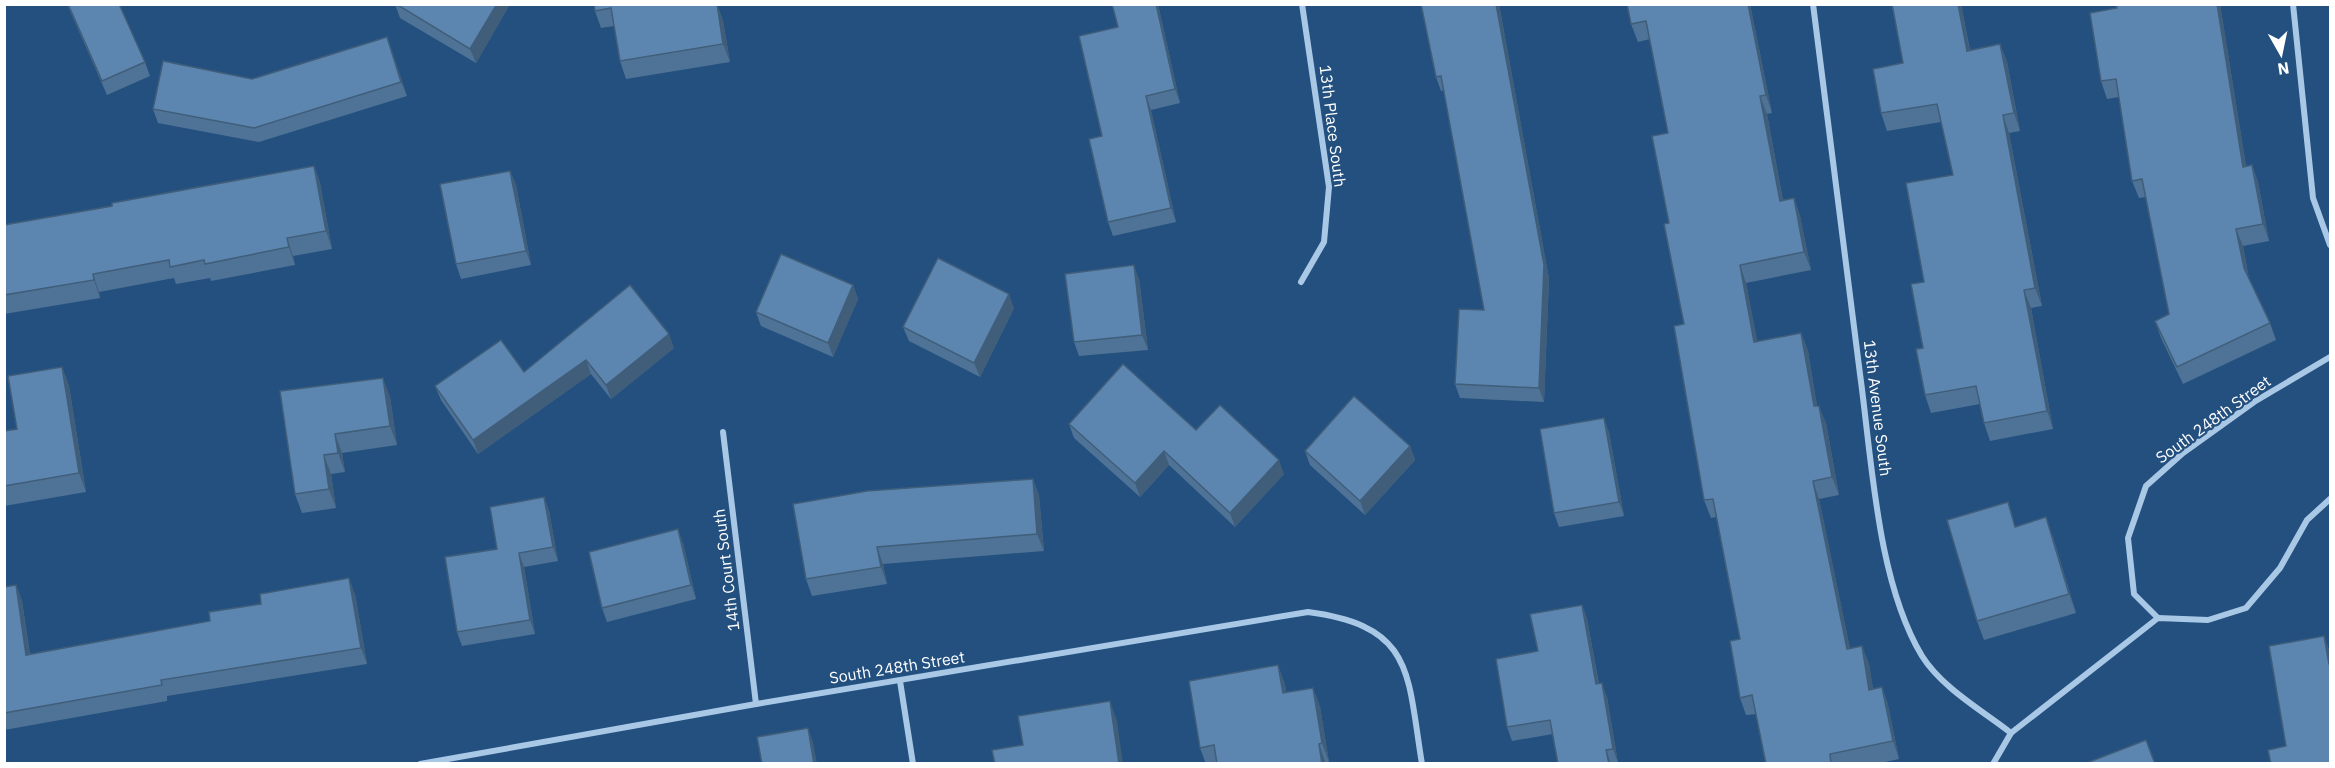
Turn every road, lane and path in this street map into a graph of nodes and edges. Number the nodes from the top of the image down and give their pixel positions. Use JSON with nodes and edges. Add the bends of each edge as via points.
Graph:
{"nodes":[{"id":1,"x":1302,"y":4,"type":"edge"},
{"id":2,"x":1813,"y":4,"type":"edge"},
{"id":3,"x":2294,"y":4,"type":"edge"},
{"id":4,"x":2331,"y":245,"type":"edge"},
{"id":5,"x":1301,"y":282,"type":"dead end"},
{"id":6,"x":2331,"y":357,"type":"edge"},
{"id":7,"x":723,"y":432,"type":"dead end"},
{"id":8,"x":2331,"y":499,"type":"edge"},
{"id":9,"x":2158,"y":618,"type":"junction"},
{"id":10,"x":900,"y":681,"type":"junction"},
{"id":11,"x":756,"y":704,"type":"junction"},
{"id":12,"x":2012,"y":733,"type":"junction"},
{"id":13,"x":420,"y":764,"type":"edge"},
{"id":14,"x":913,"y":764,"type":"edge"},
{"id":15,"x":1422,"y":764,"type":"edge"},
{"id":16,"x":1993,"y":764,"type":"edge"}],
"edges":[{"from":1,"to":5,"type":"street","name":"13th Place South","via":[[1329,186],[1324,242]]},
{"from":2,"to":12,"type":"street","name":"13th Avenue South","via":[[1877,504],[1895,589],[1924,658],[1941,678]]},
{"from":3,"to":4,"type":"street","via":[[2313,198]]},
{"from":6,"to":9,"type":"street","name":"South 248th Street","via":[[2254,402],[2183,453],[2146,486],[2127,538],[2134,594]]},
{"from":7,"to":11,"type":"street","name":"14th Court South"},
{"from":8,"to":9,"type":"street","via":[[2307,520],[2280,568],[2246,608],[2208,621]]},
{"from":9,"to":12,"type":"street"},
{"from":10,"to":11,"type":"street","name":"South 248th Street"},
{"from":10,"to":14,"type":"street"},
{"from":10,"to":15,"type":"street","name":"South 248th Street","via":[[1308,612],[1338,616],[1376,631],[1399,656],[1407,674]]},
{"from":11,"to":13,"type":"street","name":"South 248th Street"},
{"from":12,"to":16,"type":"street"}]}
